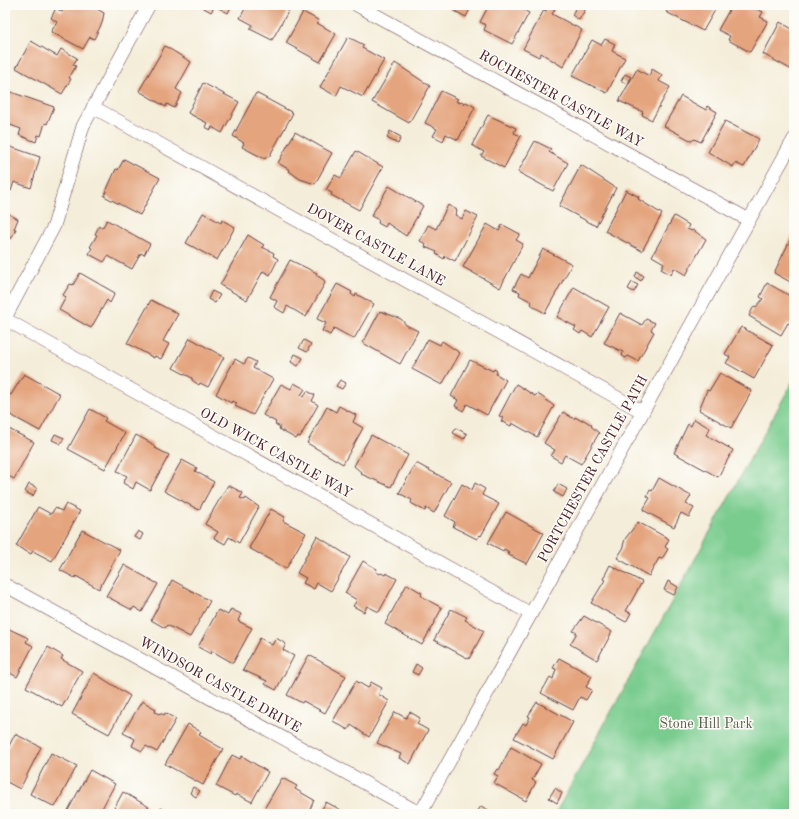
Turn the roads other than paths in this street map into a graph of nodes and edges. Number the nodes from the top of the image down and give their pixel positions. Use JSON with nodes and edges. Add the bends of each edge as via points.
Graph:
{"nodes":[{"id":1,"x":149,"y":5,"type":"edge"},
{"id":2,"x":357,"y":5,"type":"edge"},
{"id":3,"x":93,"y":107,"type":"junction"},
{"id":4,"x":794,"y":139,"type":"edge"},
{"id":5,"x":749,"y":220,"type":"junction"},
{"id":6,"x":5,"y":319,"type":"edge"},
{"id":7,"x":643,"y":412,"type":"junction"},
{"id":8,"x":5,"y":585,"type":"edge"},
{"id":9,"x":531,"y":614,"type":"junction"},
{"id":10,"x":420,"y":814,"type":"edge"}],
"edges":[{"from":1,"to":3,"type":"street"},
{"from":2,"to":5,"type":"street","name":"ROCHESTER CASTLE WAY"},
{"from":3,"to":6,"type":"street","via":[[83,126],[54,226]]},
{"from":3,"to":7,"type":"street","name":"DOVER CASTLE LANE"},
{"from":4,"to":5,"type":"street","name":"PORTCHESTER CASTLE PATH"},
{"from":5,"to":7,"type":"street","name":"PORTCHESTER CASTLE PATH"},
{"from":6,"to":9,"type":"street","name":"OLD WICK CASTLE WAY"},
{"from":7,"to":9,"type":"street","name":"PORTCHESTER CASTLE PATH"},
{"from":8,"to":10,"type":"street","name":"WINDSOR CASTLE DRIVE"},
{"from":9,"to":10,"type":"street","name":"PORTCHESTER CASTLE PATH"}]}
